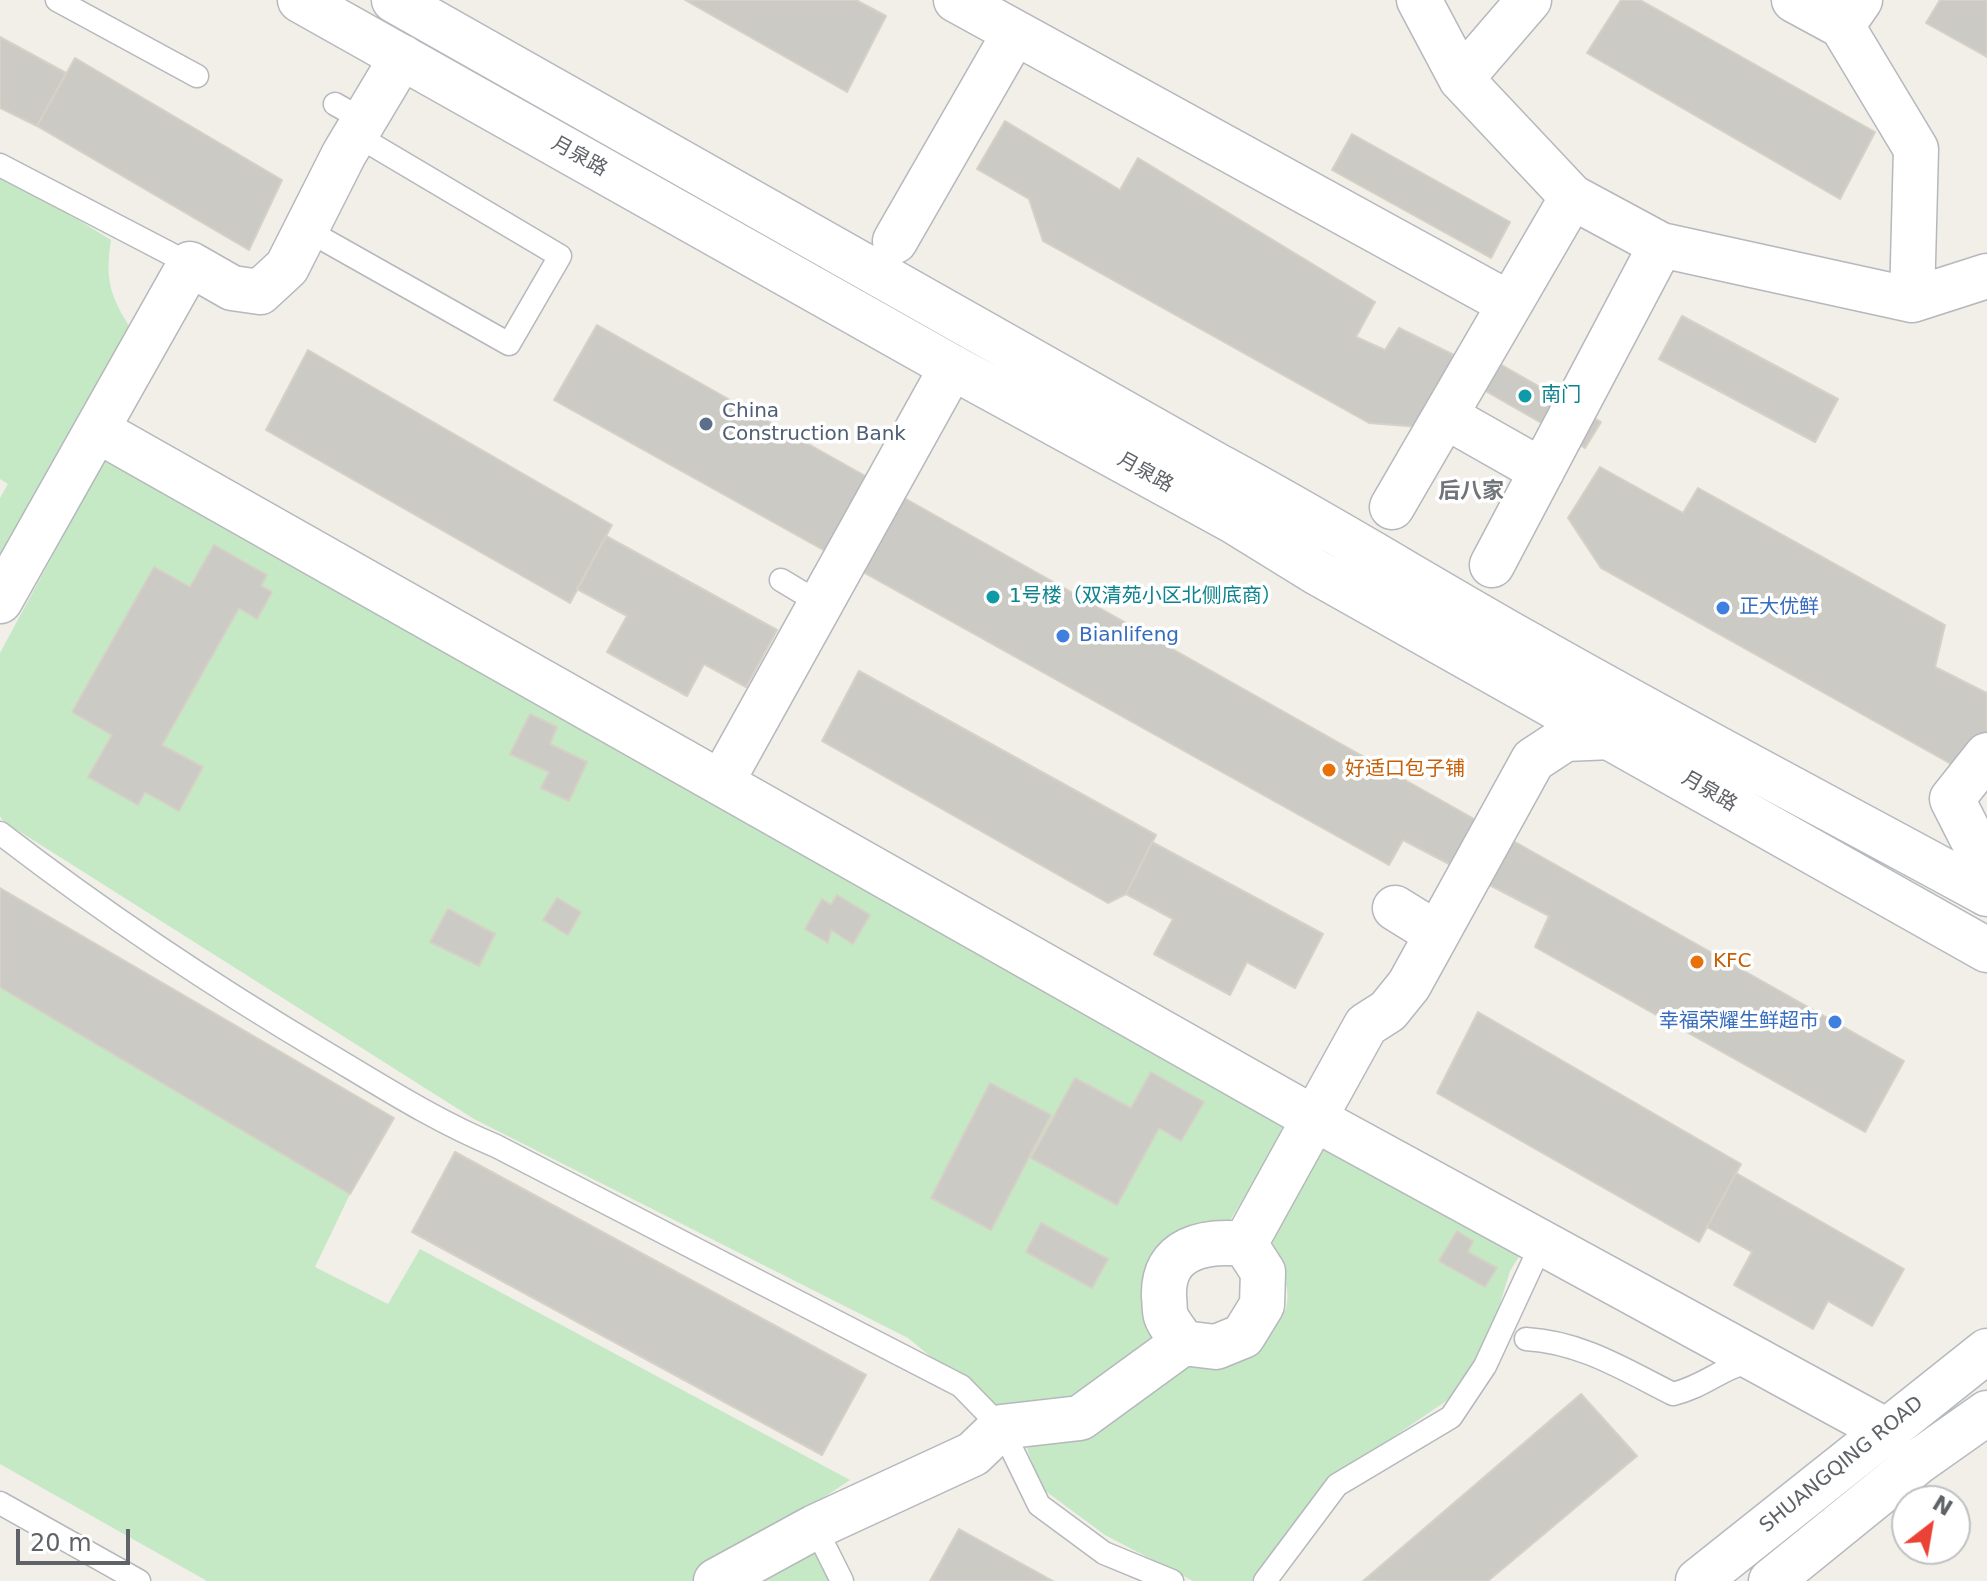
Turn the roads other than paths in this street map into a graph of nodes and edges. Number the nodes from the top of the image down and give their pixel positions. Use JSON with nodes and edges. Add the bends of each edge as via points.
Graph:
{"nodes":[{"id":1,"x":57,"y":0,"type":"edge"},
{"id":2,"x":300,"y":0,"type":"edge"},
{"id":3,"x":956,"y":0,"type":"edge"},
{"id":4,"x":1419,"y":0,"type":"edge"},
{"id":5,"x":1529,"y":0,"type":"edge"},
{"id":6,"x":1794,"y":0,"type":"edge"},
{"id":7,"x":396,"y":1,"type":"edge"},
{"id":8,"x":1851,"y":13,"type":"edge"},
{"id":9,"x":1014,"y":34,"type":"junction"},
{"id":10,"x":402,"y":57,"type":"junction"},
{"id":11,"x":197,"y":76,"type":"dead end"},
{"id":12,"x":1461,"y":79,"type":"junction"},
{"id":13,"x":352,"y":120,"type":"junction"},
{"id":14,"x":0,"y":165,"type":"edge"},
{"id":15,"x":1572,"y":197,"type":"junction"},
{"id":16,"x":305,"y":229,"type":"junction"},
{"id":17,"x":895,"y":241,"type":"dead end"},
{"id":18,"x":1661,"y":245,"type":"junction"},
{"id":19,"x":190,"y":264,"type":"junction"},
{"id":20,"x":1987,"y":276,"type":"edge"},
{"id":21,"x":1912,"y":300,"type":"junction"},
{"id":22,"x":1510,"y":304,"type":"junction"},
{"id":23,"x":952,"y":367,"type":"junction"},
{"id":24,"x":1445,"y":416,"type":"junction"},
{"id":25,"x":97,"y":430,"type":"junction"},
{"id":26,"x":1542,"y":471,"type":"junction"},
{"id":27,"x":1392,"y":507,"type":"dead end"},
{"id":28,"x":1492,"y":565,"type":"dead end"},
{"id":29,"x":781,"y":580,"type":"dead end"},
{"id":30,"x":0,"y":601,"type":"edge"},
{"id":31,"x":821,"y":604,"type":"junction"},
{"id":32,"x":1611,"y":737,"type":"junction"},
{"id":33,"x":1987,"y":755,"type":"edge"},
{"id":34,"x":721,"y":783,"type":"junction"},
{"id":35,"x":0,"y":833,"type":"edge"},
{"id":36,"x":1987,"y":868,"type":"edge"},
{"id":37,"x":1987,"y":894,"type":"edge"},
{"id":38,"x":1395,"y":908,"type":"dead end"},
{"id":39,"x":1437,"y":934,"type":"junction"},
{"id":40,"x":1987,"y":950,"type":"edge"},
{"id":41,"x":1315,"y":1119,"type":"junction"},
{"id":42,"x":1542,"y":1243,"type":"junction"},
{"id":43,"x":1245,"y":1244,"type":"junction"},
{"id":44,"x":1526,"y":1339,"type":"dead end"},
{"id":45,"x":1183,"y":1343,"type":"junction"},
{"id":46,"x":1987,"y":1351,"type":"edge"},
{"id":47,"x":1757,"y":1359,"type":"junction"},
{"id":48,"x":1987,"y":1413,"type":"edge"},
{"id":49,"x":1001,"y":1427,"type":"junction"},
{"id":50,"x":1885,"y":1430,"type":"junction"},
{"id":51,"x":0,"y":1503,"type":"edge"},
{"id":52,"x":815,"y":1527,"type":"junction"},
{"id":53,"x":139,"y":1581,"type":"edge"},
{"id":54,"x":716,"y":1581,"type":"edge"},
{"id":55,"x":842,"y":1581,"type":"edge"},
{"id":56,"x":1172,"y":1581,"type":"edge"},
{"id":57,"x":1265,"y":1581,"type":"edge"},
{"id":58,"x":1698,"y":1581,"type":"edge"},
{"id":59,"x":1771,"y":1581,"type":"edge"}],
"edges":[{"from":1,"to":11,"type":"lane"},
{"from":2,"to":10,"type":"street","name":"月泉路"},
{"from":3,"to":9,"type":"street"},
{"from":4,"to":12,"type":"street"},
{"from":5,"to":12,"type":"street"},
{"from":6,"to":8,"type":"street"},
{"from":7,"to":37,"type":"street","name":"月泉路","via":[[1337,529],[1421,584],[1582,675]]},
{"from":8,"to":21,"type":"street","via":[[1916,149]]},
{"from":9,"to":17,"type":"street"},
{"from":9,"to":22,"type":"street"},
{"from":10,"to":13,"type":"street"},
{"from":10,"to":23,"type":"street","name":"月泉路"},
{"from":12,"to":15,"type":"street"},
{"from":13,"to":16,"type":"street"},
{"from":13,"to":16,"type":"lane","via":[[560,256],[509,344]]},
{"from":14,"to":19,"type":"lane"},
{"from":15,"to":18,"type":"street"},
{"from":15,"to":22,"type":"street"},
{"from":16,"to":19,"type":"street","via":[[287,267],[260,292],[232,288]]},
{"from":18,"to":21,"type":"street"},
{"from":18,"to":26,"type":"street"},
{"from":19,"to":25,"type":"street"},
{"from":20,"to":21,"type":"street"},
{"from":22,"to":24,"type":"street"},
{"from":23,"to":31,"type":"street"},
{"from":23,"to":32,"type":"street","name":"月泉路"},
{"from":24,"to":26,"type":"street"},
{"from":24,"to":27,"type":"street"},
{"from":25,"to":30,"type":"street"},
{"from":25,"to":34,"type":"street"},
{"from":26,"to":28,"type":"street"},
{"from":29,"to":31,"type":"lane"},
{"from":31,"to":34,"type":"street"},
{"from":32,"to":39,"type":"street","via":[[1565,739],[1533,760]]},
{"from":32,"to":40,"type":"street","name":"月泉路"},
{"from":33,"to":36,"type":"street","via":[[1952,799]]},
{"from":34,"to":41,"type":"street"},
{"from":35,"to":49,"type":"lane","via":[[102,912],[439,1122],[869,1335],[961,1386]]},
{"from":38,"to":39,"type":"street"},
{"from":39,"to":41,"type":"street","via":[[1409,985],[1388,1011],[1366,1025]]},
{"from":41,"to":42,"type":"street"},
{"from":41,"to":43,"type":"street"},
{"from":42,"to":47,"type":"street"},
{"from":42,"to":57,"type":"lane","via":[[1485,1366],[1451,1417],[1337,1485]]},
{"from":43,"to":45,"type":"street","via":[[1263,1272],[1262,1305],[1243,1336],[1216,1347]]},
{"from":43,"to":45,"type":"street","via":[[1218,1241],[1182,1253],[1168,1267],[1165,1314]]},
{"from":44,"to":47,"type":"lane","via":[[1581,1348],[1673,1394],[1700,1387],[1727,1367]]},
{"from":45,"to":49,"type":"street","via":[[1080,1418]]},
{"from":46,"to":50,"type":"street","name":"SHUANGQING ROAD"},
{"from":47,"to":50,"type":"street"},
{"from":48,"to":59,"type":"street"},
{"from":49,"to":52,"type":"street","via":[[973,1454]]},
{"from":49,"to":56,"type":"lane","via":[[1039,1505],[1104,1553]]},
{"from":50,"to":58,"type":"street","name":"SHUANGQING ROAD"},
{"from":51,"to":53,"type":"lane"},
{"from":52,"to":54,"type":"street"},
{"from":52,"to":55,"type":"lane"}]}
